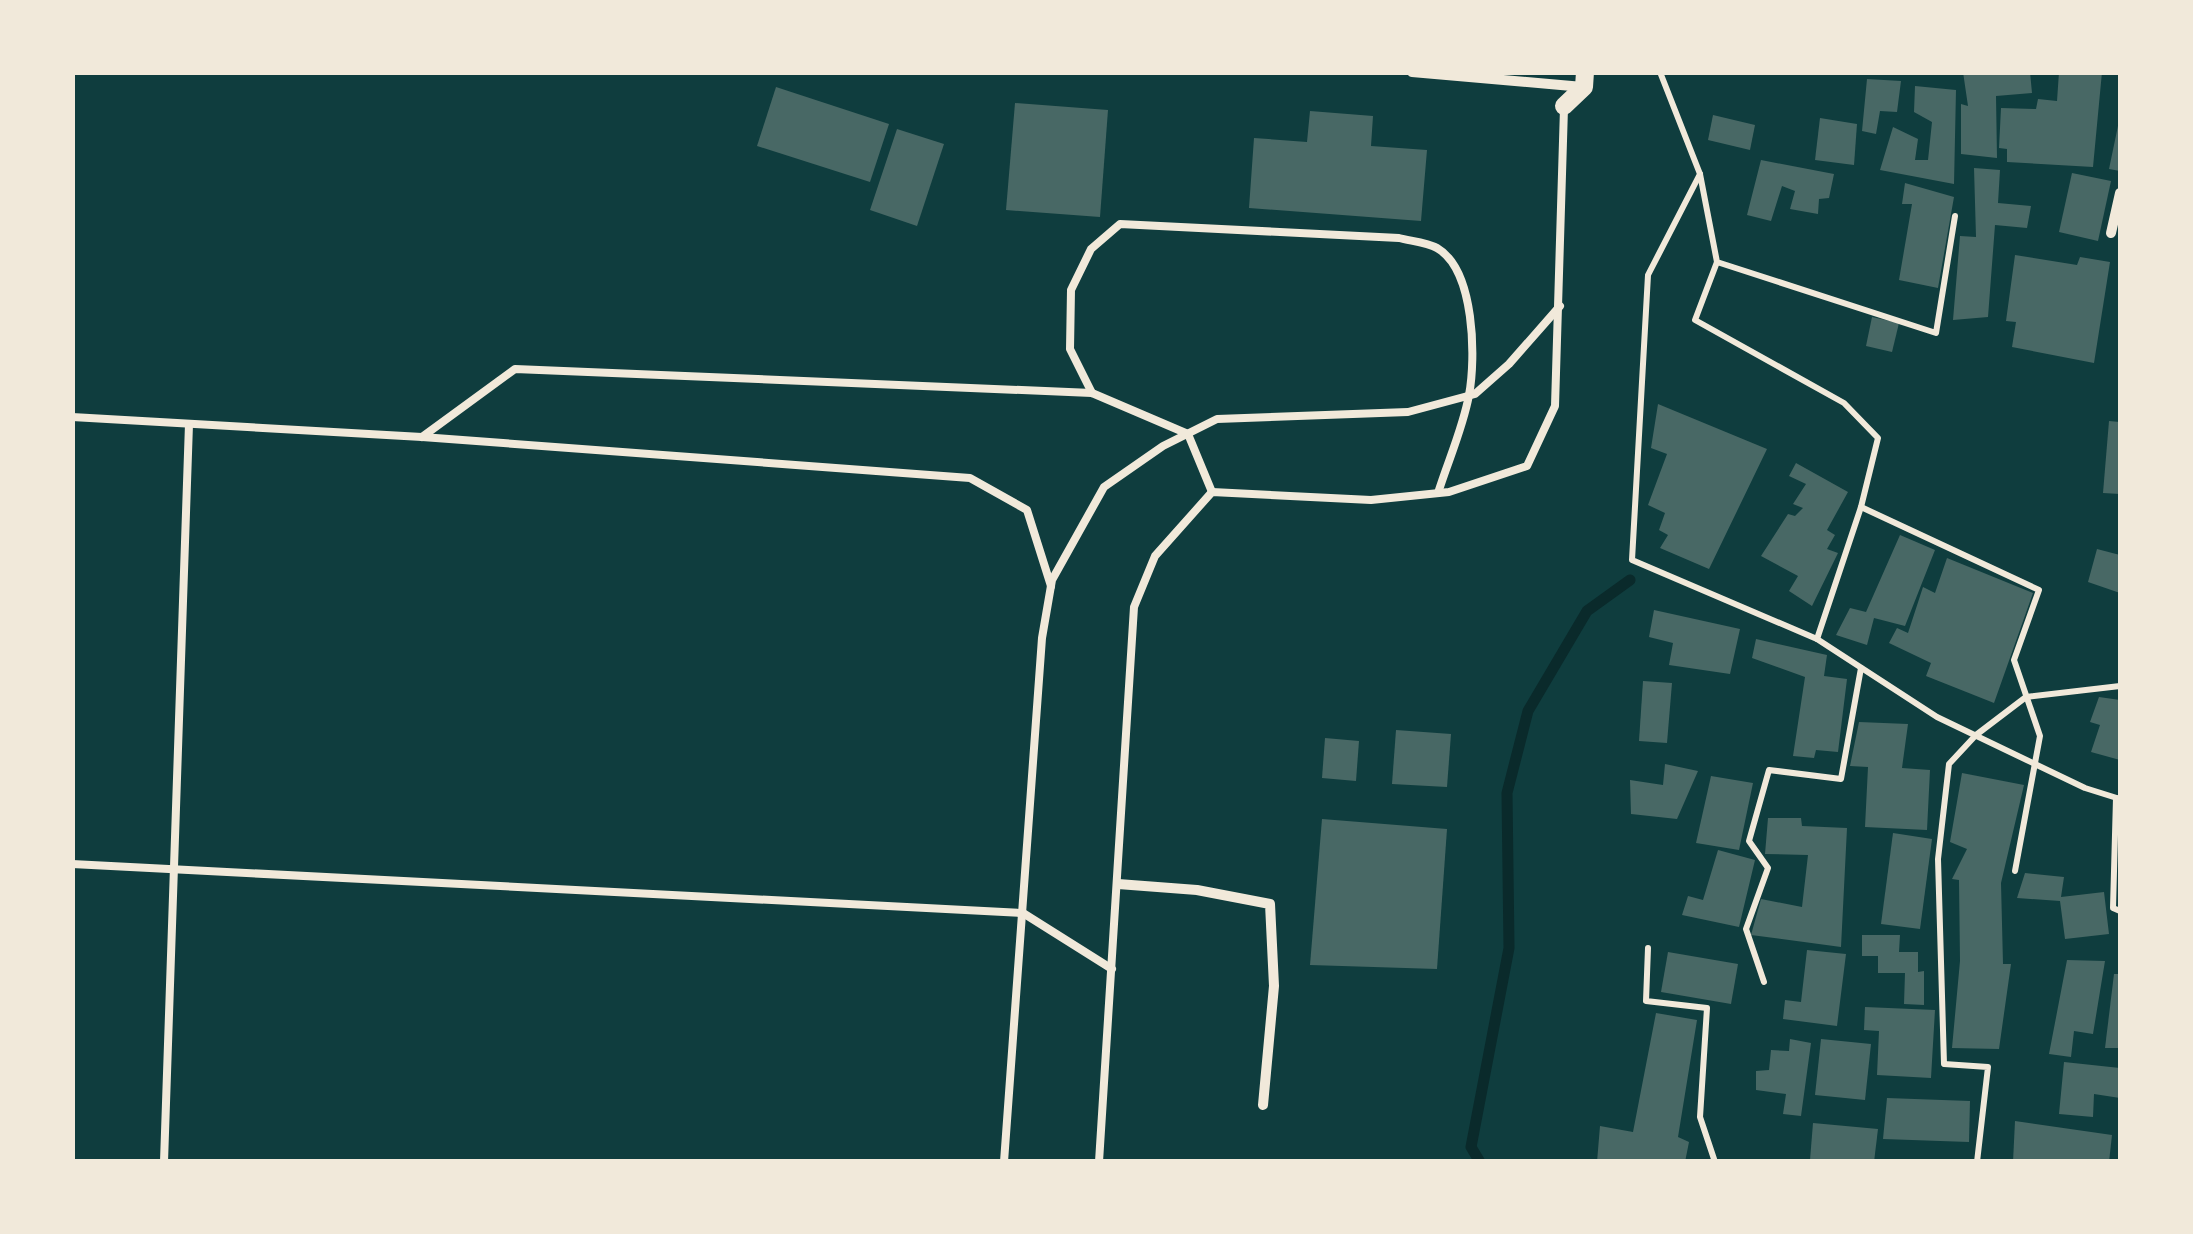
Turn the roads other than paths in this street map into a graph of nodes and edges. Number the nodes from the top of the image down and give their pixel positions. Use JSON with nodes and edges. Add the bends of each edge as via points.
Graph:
{"nodes":[{"id":1,"x":1412,"y":72,"type":"edge"},
{"id":2,"x":1585,"y":80,"type":"edge"},
{"id":3,"x":1564,"y":106,"type":"joint"},
{"id":4,"x":2120,"y":194,"type":"edge"},
{"id":5,"x":2111,"y":234,"type":"dead end"},
{"id":6,"x":1560,"y":306,"type":"junction"},
{"id":7,"x":1092,"y":393,"type":"junction"},
{"id":8,"x":1468,"y":396,"type":"junction"},
{"id":9,"x":72,"y":416,"type":"edge"},
{"id":10,"x":189,"y":424,"type":"junction"},
{"id":11,"x":1188,"y":434,"type":"junction"},
{"id":12,"x":422,"y":437,"type":"junction"},
{"id":13,"x":1212,"y":492,"type":"junction"},
{"id":14,"x":1438,"y":493,"type":"junction"},
{"id":15,"x":1051,"y":586,"type":"junction"},
{"id":16,"x":72,"y":864,"type":"edge"},
{"id":17,"x":175,"y":868,"type":"junction"},
{"id":18,"x":1118,"y":884,"type":"junction"},
{"id":19,"x":1023,"y":914,"type":"junction"},
{"id":20,"x":1112,"y":969,"type":"junction"},
{"id":21,"x":1263,"y":1105,"type":"dead end"},
{"id":22,"x":164,"y":1162,"type":"edge"},
{"id":23,"x":1004,"y":1162,"type":"edge"},
{"id":24,"x":1100,"y":1162,"type":"edge"}],
"edges":[{"from":1,"to":2,"type":"street"},
{"from":2,"to":3,"type":"street"},
{"from":3,"to":6,"type":"lane"},
{"from":4,"to":5,"type":"street"},
{"from":6,"to":8,"type":"lane","via":[[1510,364]]},
{"from":6,"to":14,"type":"lane","via":[[1555,406],[1528,466]]},
{"from":7,"to":8,"type":"lane","via":[[1070,349],[1071,290],[1091,249],[1120,224],[1399,238],[1437,248],[1456,267],[1466,300],[1472,342]]},
{"from":7,"to":11,"type":"lane"},
{"from":7,"to":12,"type":"lane","via":[[515,369]]},
{"from":8,"to":11,"type":"lane","via":[[1408,412],[1217,420]]},
{"from":8,"to":14,"type":"lane"},
{"from":9,"to":10,"type":"lane"},
{"from":10,"to":12,"type":"lane"},
{"from":10,"to":17,"type":"lane"},
{"from":11,"to":13,"type":"lane"},
{"from":11,"to":15,"type":"lane","via":[[1104,487]]},
{"from":12,"to":15,"type":"lane","via":[[970,478],[1026,510]]},
{"from":13,"to":14,"type":"lane","via":[[1371,500]]},
{"from":13,"to":18,"type":"lane","via":[[1155,556],[1134,606]]},
{"from":15,"to":19,"type":"lane"},
{"from":16,"to":17,"type":"lane"},
{"from":17,"to":19,"type":"lane"},
{"from":17,"to":22,"type":"lane"},
{"from":18,"to":20,"type":"lane"},
{"from":18,"to":21,"type":"street","via":[[1270,904],[1274,986]]},
{"from":19,"to":20,"type":"lane"},
{"from":19,"to":23,"type":"lane"},
{"from":20,"to":24,"type":"lane"}]}
